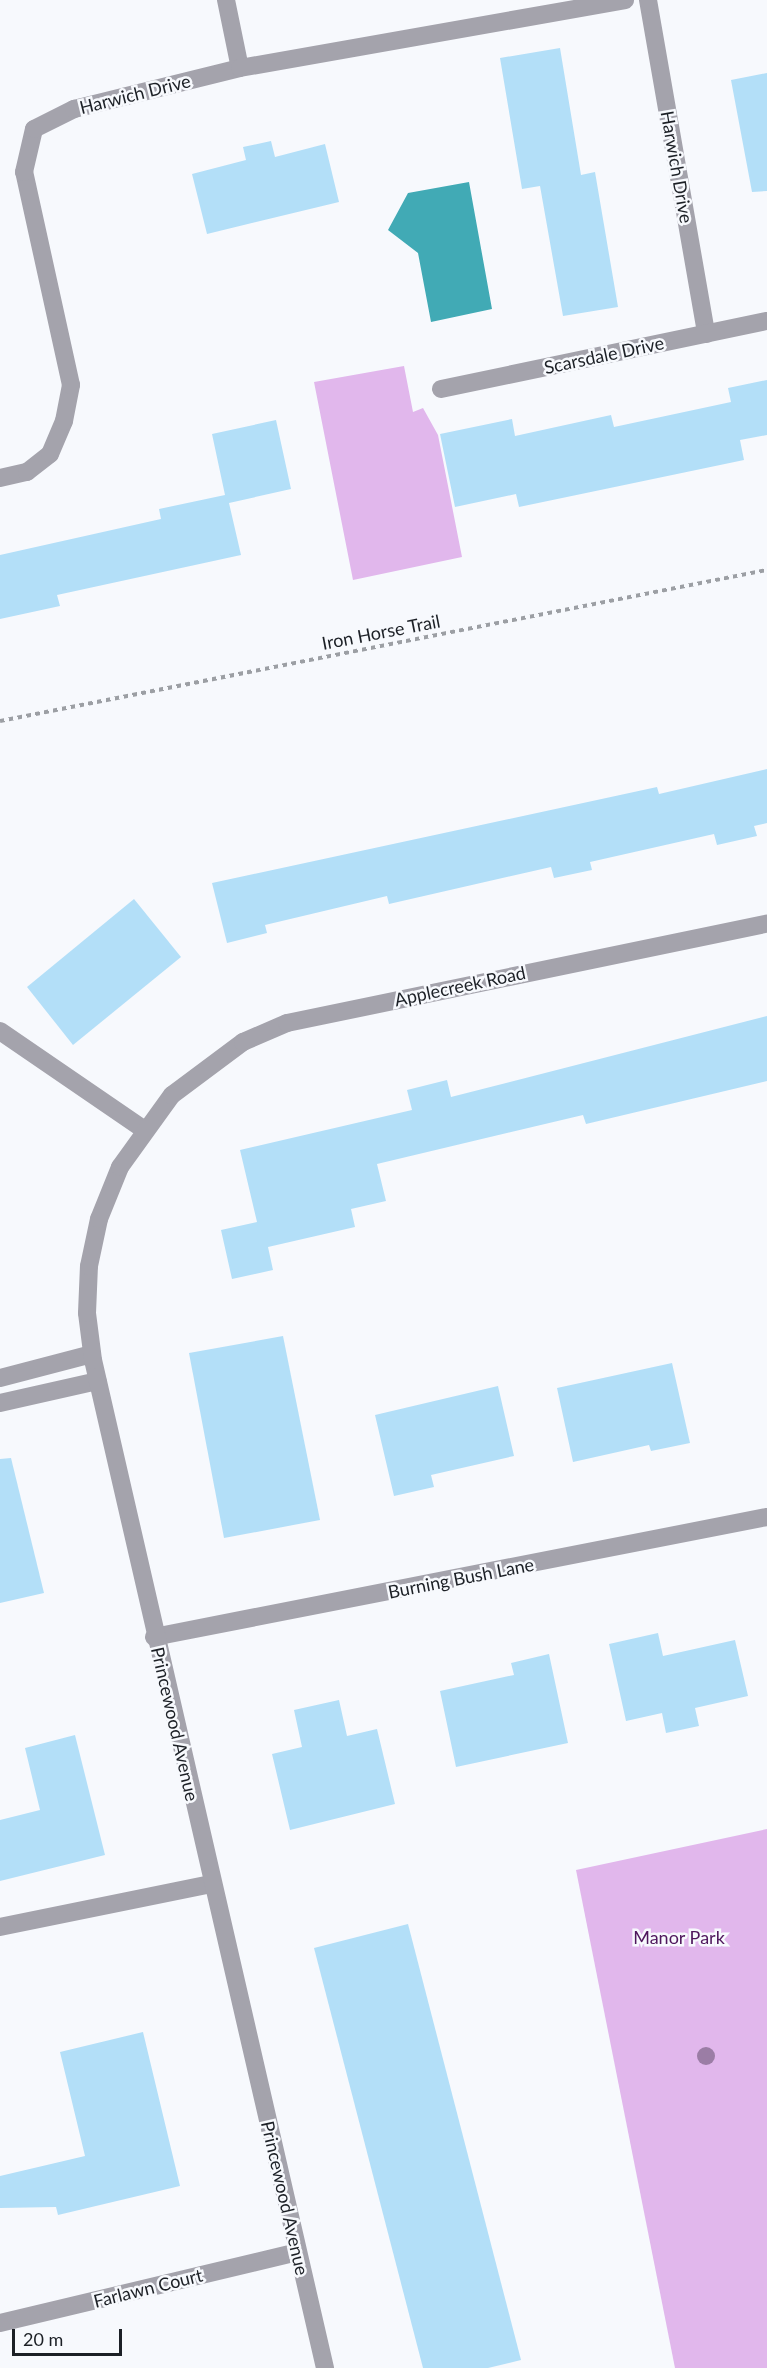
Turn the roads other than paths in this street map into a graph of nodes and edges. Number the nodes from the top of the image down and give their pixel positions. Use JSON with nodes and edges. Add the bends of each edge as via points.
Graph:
{"nodes":[{"id":1,"x":226,"y":0,"type":"edge"},
{"id":2,"x":626,"y":0,"type":"edge"},
{"id":3,"x":648,"y":0,"type":"edge"},
{"id":4,"x":240,"y":68,"type":"junction"},
{"id":5,"x":767,"y":321,"type":"edge"},
{"id":6,"x":706,"y":334,"type":"junction"},
{"id":7,"x":441,"y":390,"type":"dead end"},
{"id":8,"x":0,"y":478,"type":"edge"},
{"id":9,"x":767,"y":924,"type":"edge"},
{"id":10,"x":0,"y":1031,"type":"edge"},
{"id":11,"x":172,"y":1095,"type":"joint"},
{"id":12,"x":143,"y":1129,"type":"junction"},
{"id":13,"x":92,"y":1354,"type":"junction"},
{"id":14,"x":0,"y":1378,"type":"edge"},
{"id":15,"x":98,"y":1381,"type":"junction"},
{"id":16,"x":0,"y":1403,"type":"edge"},
{"id":17,"x":767,"y":1517,"type":"edge"},
{"id":18,"x":154,"y":1637,"type":"junction"},
{"id":19,"x":212,"y":1884,"type":"junction"},
{"id":20,"x":0,"y":1927,"type":"edge"},
{"id":21,"x":297,"y":2252,"type":"junction"},
{"id":22,"x":0,"y":2323,"type":"edge"},
{"id":23,"x":325,"y":2368,"type":"edge"}],
"edges":[{"from":1,"to":4,"type":"street"},
{"from":2,"to":4,"type":"street","name":"Harwich Drive"},
{"from":3,"to":6,"type":"street","name":"Harwich Drive"},
{"from":4,"to":8,"type":"street","name":"Harwich Drive","via":[[74,109],[33,129],[24,172],[71,385],[64,422],[50,454],[27,472]]},
{"from":5,"to":6,"type":"street","name":"Scarsdale Drive"},
{"from":6,"to":7,"type":"street","name":"Scarsdale Drive"},
{"from":9,"to":11,"type":"street","name":"Applecreek Road","via":[[287,1023],[243,1042]]},
{"from":10,"to":12,"type":"street"},
{"from":11,"to":12,"type":"street","name":"Princewood Avenue"},
{"from":12,"to":13,"type":"street","name":"Princewood Avenue","via":[[120,1167],[99,1219],[89,1266],[87,1313]]},
{"from":13,"to":14,"type":"street"},
{"from":13,"to":15,"type":"street","name":"Princewood Avenue"},
{"from":15,"to":16,"type":"street"},
{"from":15,"to":18,"type":"street","name":"Princewood Avenue"},
{"from":17,"to":18,"type":"street","name":"Burning Bush Lane"},
{"from":18,"to":19,"type":"street","name":"Princewood Avenue"},
{"from":19,"to":20,"type":"street"},
{"from":19,"to":21,"type":"street","name":"Princewood Avenue"},
{"from":21,"to":22,"type":"street","name":"Farlawn Court"},
{"from":21,"to":23,"type":"street","name":"Princewood Avenue"}]}
